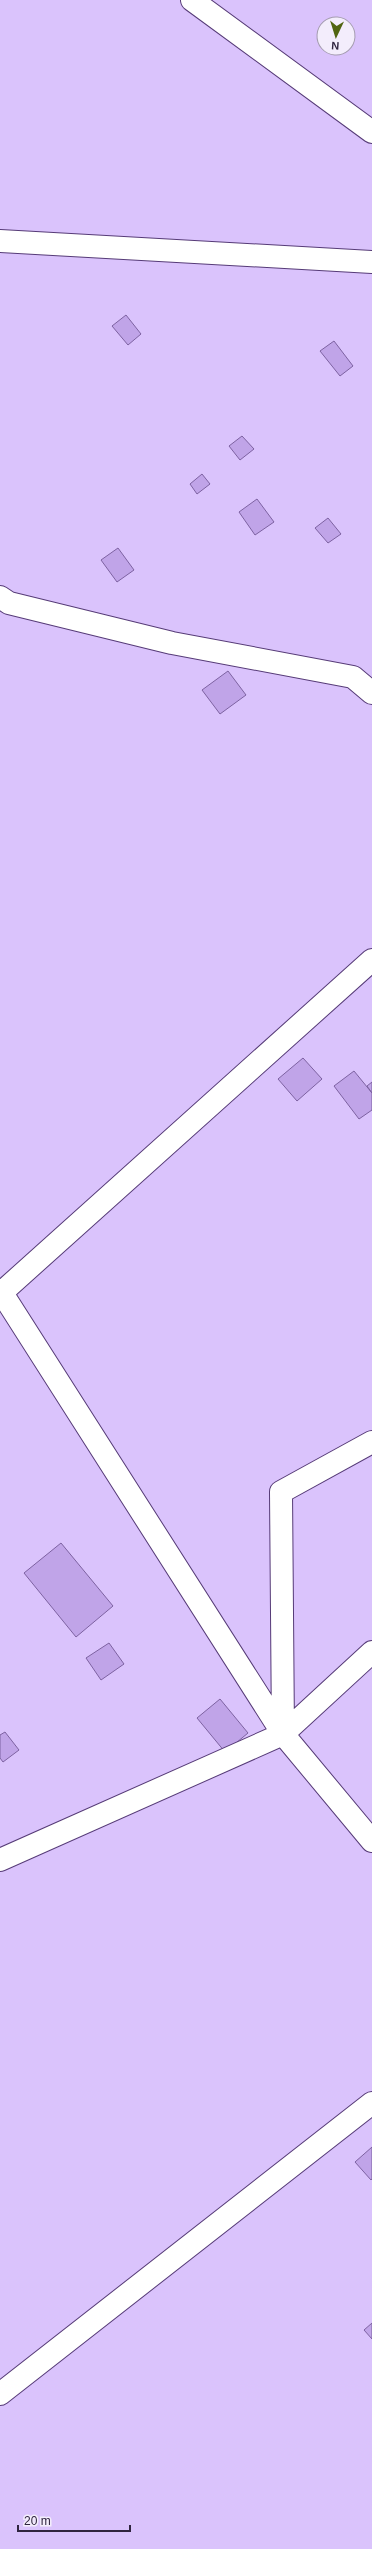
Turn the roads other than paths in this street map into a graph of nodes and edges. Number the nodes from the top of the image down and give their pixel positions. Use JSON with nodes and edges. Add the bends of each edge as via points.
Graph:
{"nodes":[{"id":1,"x":192,"y":0,"type":"edge"},
{"id":2,"x":372,"y":132,"type":"edge"},
{"id":3,"x":0,"y":241,"type":"edge"},
{"id":4,"x":372,"y":262,"type":"edge"},
{"id":5,"x":0,"y":597,"type":"edge"},
{"id":6,"x":372,"y":693,"type":"edge"},
{"id":7,"x":372,"y":960,"type":"edge"},
{"id":8,"x":1,"y":1292,"type":"edge"},
{"id":9,"x":372,"y":1442,"type":"edge"},
{"id":10,"x":372,"y":1652,"type":"edge"},
{"id":11,"x":284,"y":1734,"type":"junction"},
{"id":12,"x":372,"y":1841,"type":"edge"},
{"id":13,"x":0,"y":1860,"type":"edge"},
{"id":14,"x":372,"y":2103,"type":"edge"},
{"id":15,"x":0,"y":2394,"type":"edge"}],
"edges":[{"from":1,"to":2,"type":"street"},
{"from":3,"to":4,"type":"street"},
{"from":5,"to":6,"type":"street","via":[[9,604],[172,643],[353,677]]},
{"from":7,"to":8,"type":"street"},
{"from":8,"to":11,"type":"street"},
{"from":9,"to":11,"type":"street","via":[[281,1492]]},
{"from":10,"to":11,"type":"street"},
{"from":11,"to":12,"type":"street"},
{"from":11,"to":13,"type":"street"},
{"from":14,"to":15,"type":"street"}]}
